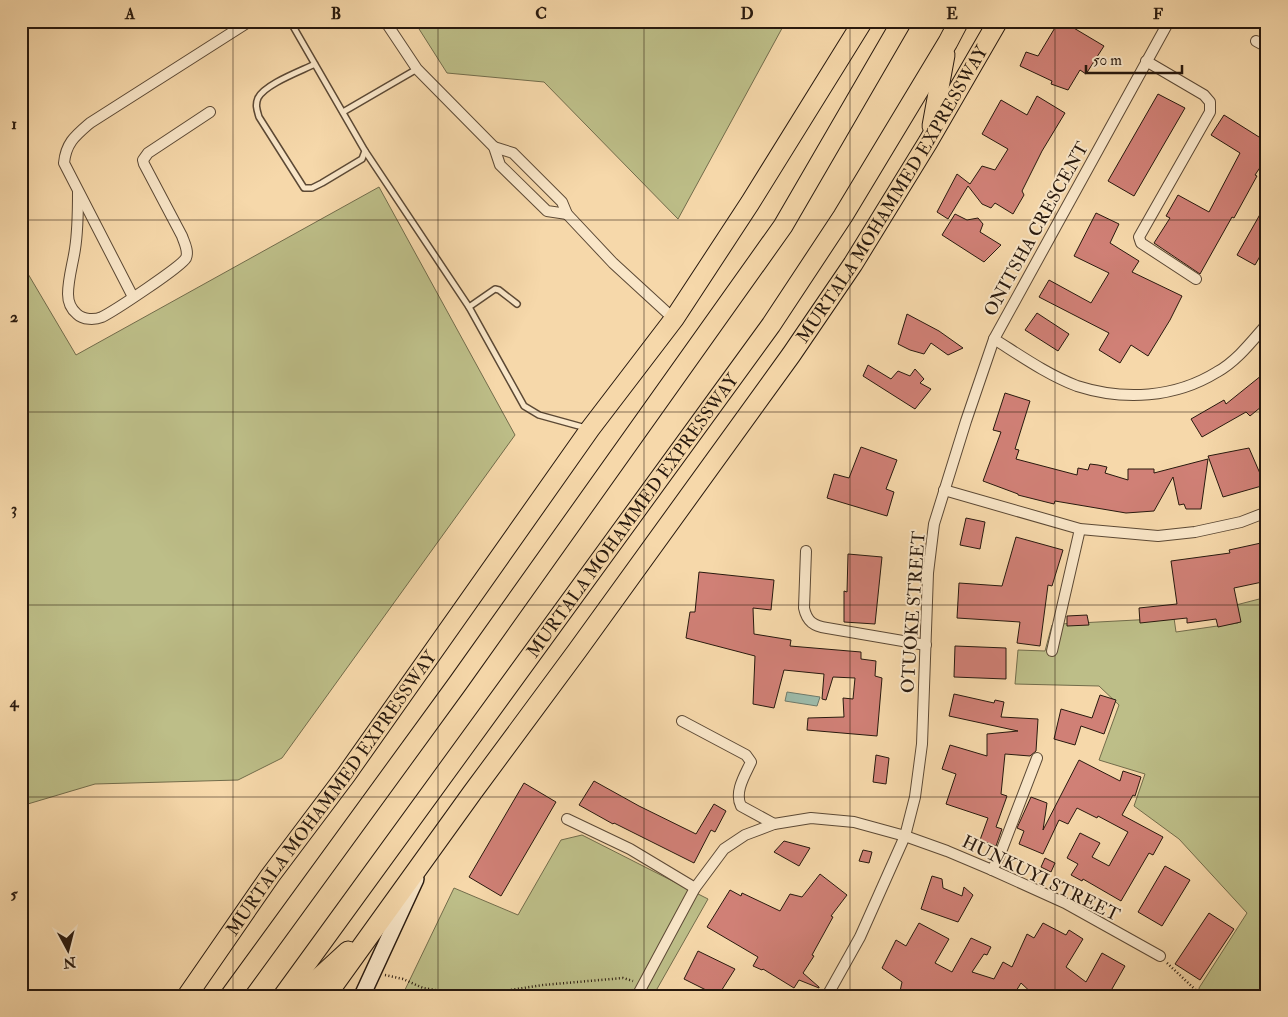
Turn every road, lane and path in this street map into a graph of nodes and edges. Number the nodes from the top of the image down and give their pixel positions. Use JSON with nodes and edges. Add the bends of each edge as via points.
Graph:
{"nodes":[{"id":1,"x":250,"y":21,"type":"edge"},
{"id":2,"x":290,"y":21,"type":"edge"},
{"id":3,"x":385,"y":21,"type":"edge"},
{"id":4,"x":902,"y":21,"type":"edge"},
{"id":5,"x":959,"y":21,"type":"edge"},
{"id":6,"x":998,"y":21,"type":"edge"},
{"id":7,"x":1169,"y":21,"type":"edge"},
{"id":8,"x":862,"y":22,"type":"edge"},
{"id":9,"x":1256,"y":41,"type":"dead end"},
{"id":10,"x":948,"y":42,"type":"junction"},
{"id":11,"x":1267,"y":47,"type":"edge"},
{"id":12,"x":1146,"y":61,"type":"junction"},
{"id":13,"x":315,"y":64,"type":"junction"},
{"id":14,"x":417,"y":69,"type":"junction"},
{"id":15,"x":210,"y":112,"type":"dead end"},
{"id":16,"x":343,"y":112,"type":"junction"},
{"id":17,"x":928,"y":142,"type":"junction"},
{"id":18,"x":494,"y":147,"type":"junction"},
{"id":19,"x":365,"y":151,"type":"junction"},
{"id":20,"x":78,"y":192,"type":"junction"},
{"id":21,"x":566,"y":214,"type":"junction"},
{"id":22,"x":1196,"y":279,"type":"dead end"},
{"id":23,"x":133,"y":297,"type":"junction"},
{"id":24,"x":517,"y":304,"type":"dead end"},
{"id":25,"x":469,"y":307,"type":"junction"},
{"id":26,"x":674,"y":319,"type":"junction"},
{"id":27,"x":1267,"y":324,"type":"edge"},
{"id":28,"x":994,"y":339,"type":"junction"},
{"id":29,"x":590,"y":429,"type":"junction"},
{"id":30,"x":944,"y":490,"type":"junction"},
{"id":31,"x":1267,"y":512,"type":"edge"},
{"id":32,"x":1080,"y":528,"type":"junction"},
{"id":33,"x":806,"y":551,"type":"dead end"},
{"id":34,"x":926,"y":645,"type":"junction"},
{"id":35,"x":1052,"y":651,"type":"dead end"},
{"id":36,"x":682,"y":721,"type":"dead end"},
{"id":37,"x":1037,"y":758,"type":"dead end"},
{"id":38,"x":567,"y":819,"type":"dead end"},
{"id":39,"x":774,"y":824,"type":"junction"},
{"id":40,"x":905,"y":836,"type":"junction"},
{"id":41,"x":426,"y":858,"type":"junction"},
{"id":42,"x":992,"y":870,"type":"junction"},
{"id":43,"x":695,"y":888,"type":"junction"},
{"id":44,"x":376,"y":926,"type":"junction"},
{"id":45,"x":1160,"y":956,"type":"joint"},
{"id":46,"x":373,"y":976,"type":"junction"},
{"id":47,"x":644,"y":984,"type":"junction"},
{"id":48,"x":187,"y":996,"type":"edge"},
{"id":49,"x":230,"y":996,"type":"edge"},
{"id":50,"x":283,"y":996,"type":"edge"},
{"id":51,"x":299,"y":996,"type":"edge"},
{"id":52,"x":326,"y":996,"type":"edge"},
{"id":53,"x":362,"y":996,"type":"edge"},
{"id":54,"x":637,"y":996,"type":"edge"},
{"id":55,"x":827,"y":996,"type":"edge"},
{"id":56,"x":1202,"y":996,"type":"edge"}],
"edges":[{"from":1,"to":20,"type":"street","via":[[78,133],[69,143],[64,163]]},
{"from":2,"to":13,"type":"lane"},
{"from":3,"to":14,"type":"street"},
{"from":4,"to":49,"type":"highway","via":[[783,226],[464,675]]},
{"from":5,"to":10,"type":"highway","name":"MURTALA MOHAMMED EXPRESSWAY"},
{"from":6,"to":17,"type":"highway","name":"MURTALA MOHAMMED EXPRESSWAY"},
{"from":7,"to":12,"type":"street","name":"ONITSHA CRESCENT"},
{"from":8,"to":26,"type":"highway","name":"MURTALA MOHAMMED EXPRESSWAY"},
{"from":9,"to":11,"type":"street"},
{"from":10,"to":17,"type":"highway"},
{"from":10,"to":50,"type":"highway","name":"MURTALA MOHAMMED EXPRESSWAY","via":[[843,216],[771,325]]},
{"from":12,"to":22,"type":"street","via":[[1204,95],[1210,102],[1210,112],[1139,237],[1141,243]]},
{"from":12,"to":28,"type":"street","name":"ONITSHA CRESCENT"},
{"from":13,"to":16,"type":"lane"},
{"from":13,"to":19,"type":"lane","via":[[268,88],[258,97],[259,117],[304,188],[312,188],[362,159]]},
{"from":14,"to":16,"type":"lane"},
{"from":14,"to":18,"type":"street"},
{"from":15,"to":23,"type":"street","via":[[144,157],[144,164],[182,236],[187,254],[178,267]]},
{"from":16,"to":19,"type":"lane"},
{"from":17,"to":41,"type":"highway","name":"MURTALA MOHAMMED EXPRESSWAY","via":[[853,264],[770,384]]},
{"from":18,"to":21,"type":"street","via":[[513,153],[562,202]]},
{"from":18,"to":21,"type":"street","via":[[500,165],[547,211]]},
{"from":19,"to":25,"type":"lane"},
{"from":20,"to":23,"type":"street"},
{"from":20,"to":23,"type":"street","via":[[68,294],[70,306],[83,318],[93,319]]},
{"from":21,"to":26,"type":"street"},
{"from":24,"to":25,"type":"lane","via":[[495,289]]},
{"from":25,"to":29,"type":"lane","via":[[524,406],[539,415]]},
{"from":26,"to":29,"type":"highway","name":"MURTALA MOHAMMED EXPRESSWAY"},
{"from":27,"to":28,"type":"street","name":"ONITSHA CRESCENT","via":[[1218,372],[1184,388],[1148,396],[1119,395],[1077,386],[1035,366]]},
{"from":28,"to":30,"type":"street","name":"OTUOKE STREET"},
{"from":29,"to":48,"type":"highway","name":"MURTALA MOHAMMED EXPRESSWAY"},
{"from":30,"to":32,"type":"street"},
{"from":30,"to":34,"type":"street","name":"OTUOKE STREET","via":[[934,524],[928,573]]},
{"from":31,"to":32,"type":"street","via":[[1241,522],[1158,536]]},
{"from":32,"to":35,"type":"street"},
{"from":33,"to":34,"type":"street","via":[[804,608],[810,622],[827,628]]},
{"from":34,"to":40,"type":"street","name":"OTUOKE STREET","via":[[922,744],[915,796]]},
{"from":36,"to":39,"type":"street","via":[[746,755],[751,762],[738,800],[741,806]]},
{"from":37,"to":42,"type":"street"},
{"from":38,"to":43,"type":"street","via":[[630,849]]},
{"from":39,"to":40,"type":"street","name":"HUNKUYI STREET","via":[[811,818],[854,822]]},
{"from":39,"to":43,"type":"street","name":"HUNKUYI STREET","via":[[745,835],[724,849]]},
{"from":40,"to":42,"type":"street","name":"HUNKUYI STREET"},
{"from":40,"to":55,"type":"street","name":"OTUOKE STREET","via":[[860,937]]},
{"from":41,"to":44,"type":"highway","name":"MURTALA MOHAMMED EXPRESSWAY"},
{"from":41,"to":46,"type":"main road"},
{"from":42,"to":45,"type":"street","name":"HUNKUYI STREET","via":[[1065,903]]},
{"from":43,"to":47,"type":"street","name":"HUNKUYI STREET"},
{"from":44,"to":51,"type":"highway"},
{"from":44,"to":52,"type":"highway","name":"MURTALA MOHAMMED EXPRESSWAY"},
{"from":45,"to":56,"type":"path"},
{"from":46,"to":47,"type":"path","via":[[386,975],[423,988],[471,996],[542,985],[623,978]]},
{"from":46,"to":53,"type":"main road"},
{"from":47,"to":54,"type":"street","name":"HUNKUYI STREET"}]}
